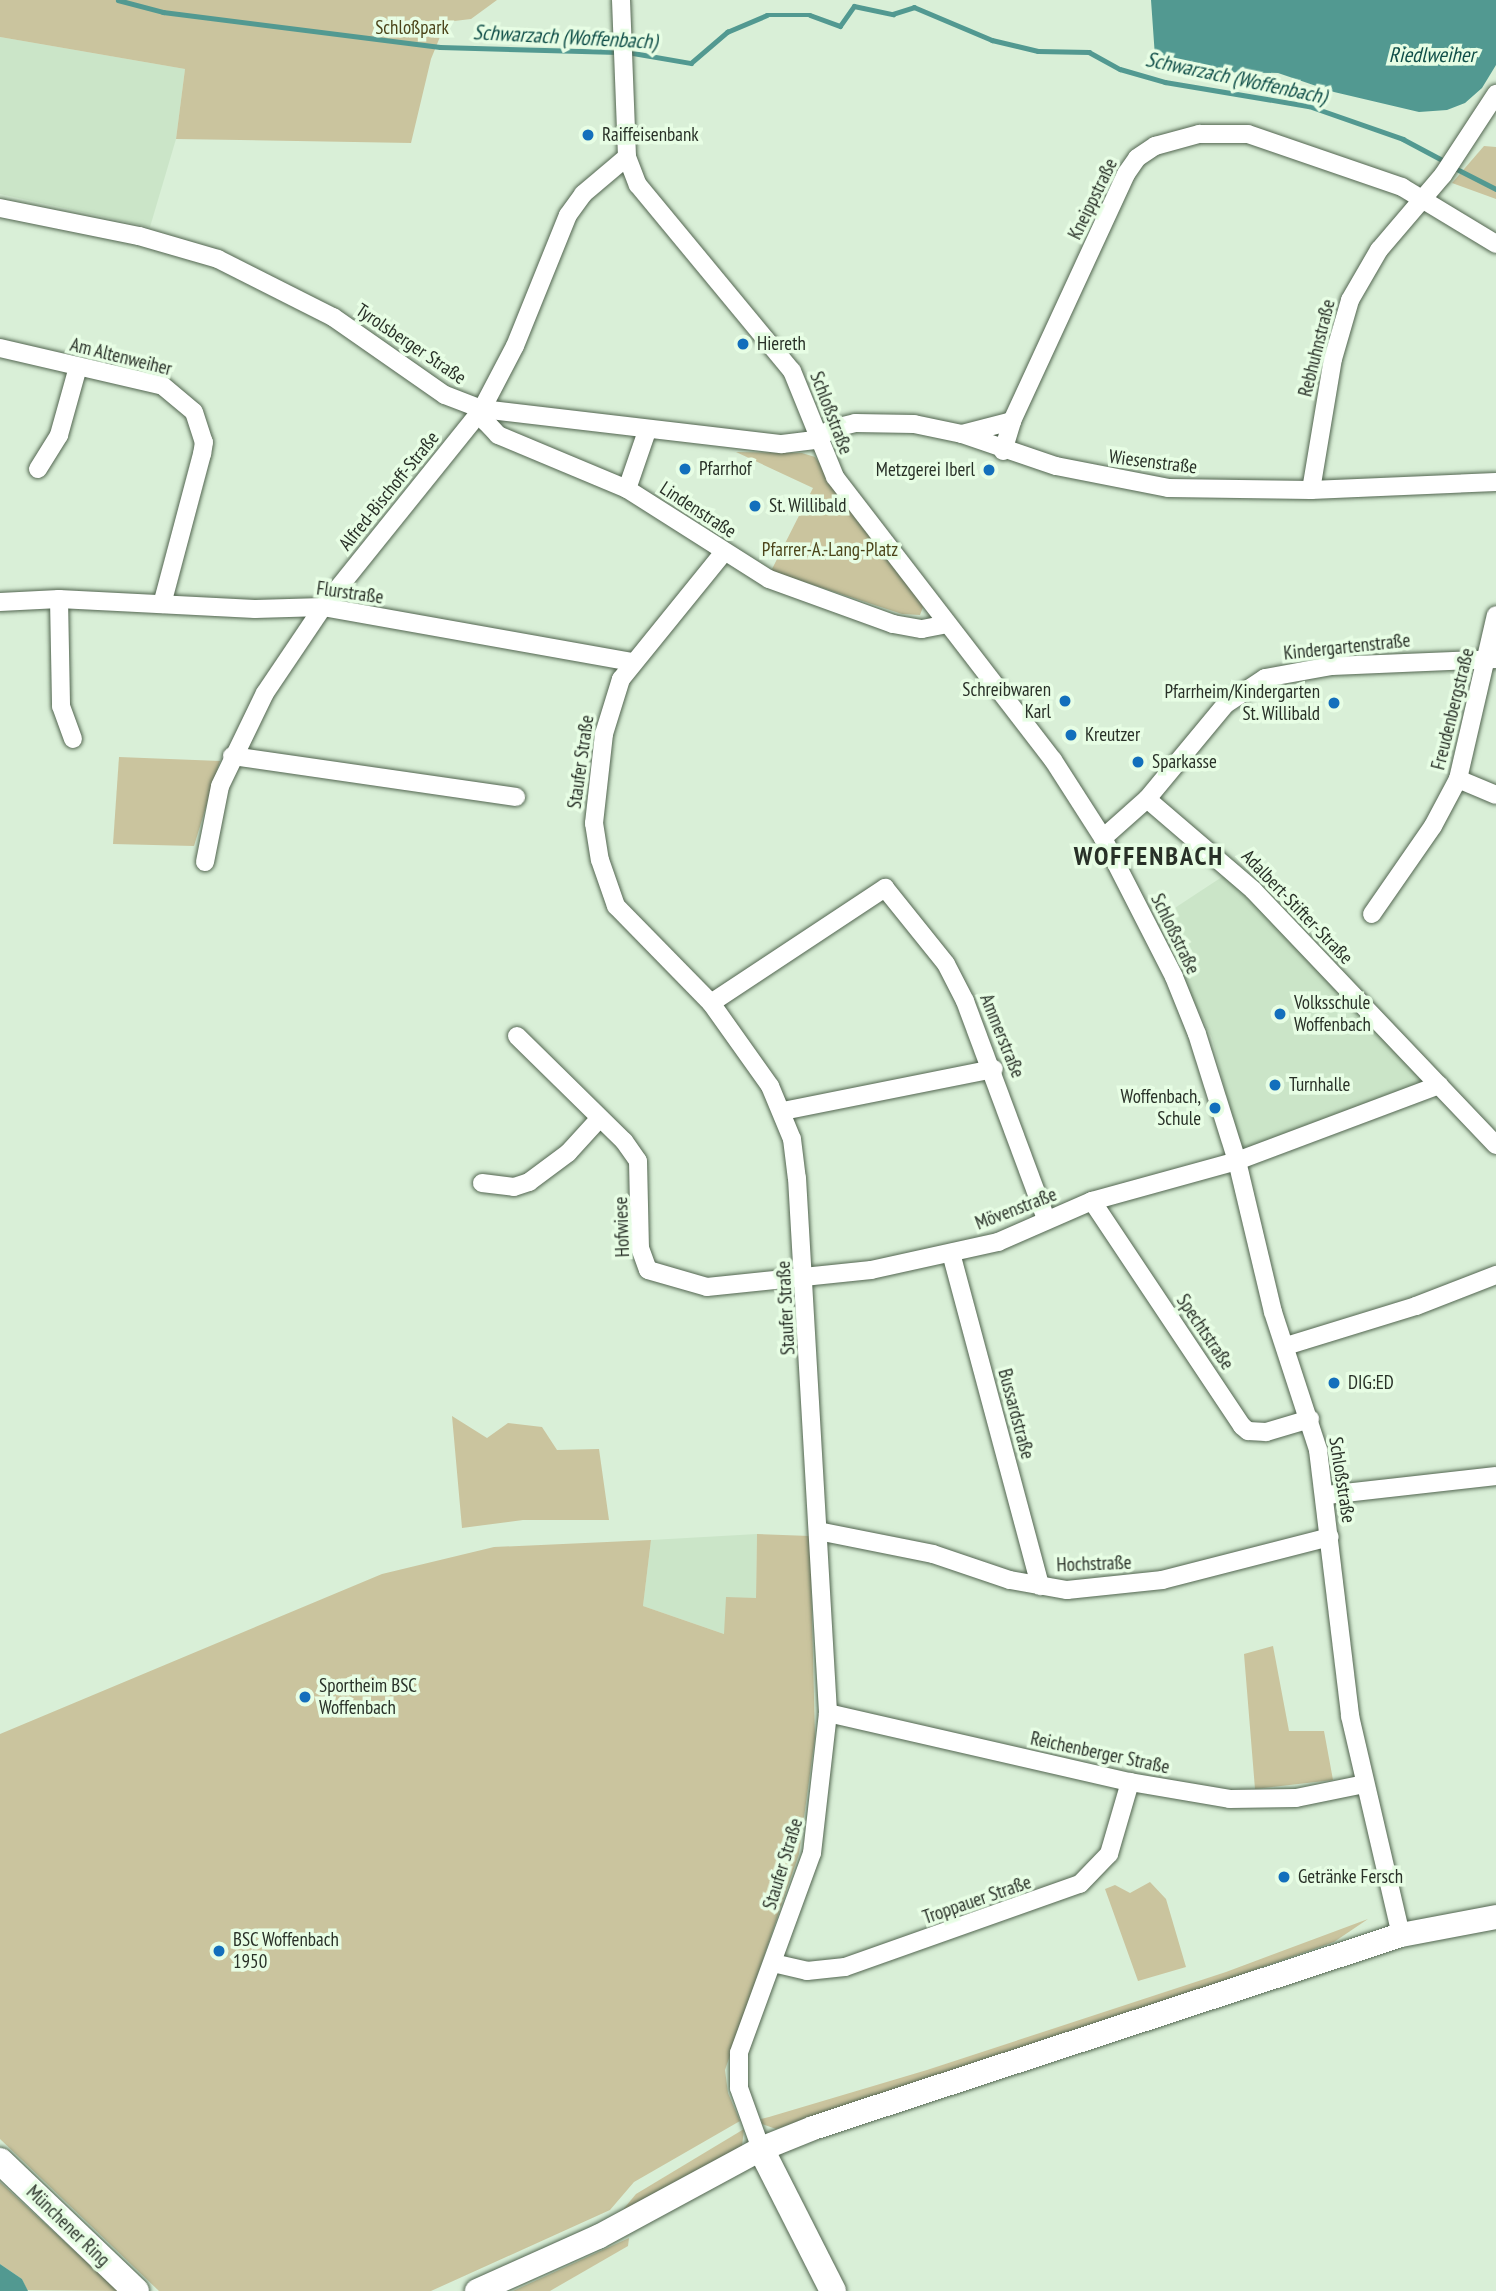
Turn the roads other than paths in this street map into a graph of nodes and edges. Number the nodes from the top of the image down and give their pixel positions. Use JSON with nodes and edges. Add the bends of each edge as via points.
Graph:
{"nodes":[{"id":1,"x":621,"y":0,"type":"edge"},
{"id":2,"x":1496,"y":94,"type":"edge"},
{"id":3,"x":626,"y":157,"type":"junction"},
{"id":4,"x":1424,"y":198,"type":"junction"},
{"id":5,"x":0,"y":208,"type":"edge"},
{"id":6,"x":1496,"y":244,"type":"edge"},
{"id":7,"x":0,"y":348,"type":"edge"},
{"id":8,"x":78,"y":367,"type":"junction"},
{"id":9,"x":482,"y":408,"type":"junction"},
{"id":10,"x":1012,"y":421,"type":"junction"},
{"id":11,"x":647,"y":431,"type":"junction"},
{"id":12,"x":962,"y":435,"type":"junction"},
{"id":13,"x":817,"y":440,"type":"junction"},
{"id":14,"x":1003,"y":451,"type":"junction"},
{"id":15,"x":38,"y":469,"type":"dead end"},
{"id":16,"x":1496,"y":482,"type":"edge"},
{"id":17,"x":627,"y":489,"type":"junction"},
{"id":18,"x":1311,"y":490,"type":"junction"},
{"id":19,"x":724,"y":552,"type":"junction"},
{"id":20,"x":59,"y":599,"type":"junction"},
{"id":21,"x":0,"y":602,"type":"edge"},
{"id":22,"x":162,"y":604,"type":"junction"},
{"id":23,"x":323,"y":607,"type":"junction"},
{"id":24,"x":1496,"y":615,"type":"edge"},
{"id":25,"x":947,"y":624,"type":"junction"},
{"id":26,"x":1492,"y":659,"type":"edge"},
{"id":27,"x":632,"y":662,"type":"junction"},
{"id":28,"x":73,"y":739,"type":"dead end"},
{"id":29,"x":232,"y":756,"type":"junction"},
{"id":30,"x":1458,"y":779,"type":"junction"},
{"id":31,"x":1496,"y":795,"type":"edge"},
{"id":32,"x":516,"y":797,"type":"dead end"},
{"id":33,"x":1147,"y":799,"type":"junction"},
{"id":34,"x":1103,"y":838,"type":"junction"},
{"id":35,"x":205,"y":862,"type":"dead end"},
{"id":36,"x":1372,"y":914,"type":"dead end"},
{"id":37,"x":711,"y":1003,"type":"junction"},
{"id":38,"x":517,"y":1036,"type":"dead end"},
{"id":39,"x":994,"y":1069,"type":"junction"},
{"id":40,"x":1438,"y":1085,"type":"junction"},
{"id":41,"x":783,"y":1111,"type":"junction"},
{"id":42,"x":600,"y":1118,"type":"junction"},
{"id":43,"x":1496,"y":1145,"type":"edge"},
{"id":44,"x":1237,"y":1161,"type":"junction"},
{"id":45,"x":482,"y":1184,"type":"dead end"},
{"id":46,"x":1093,"y":1201,"type":"junction"},
{"id":47,"x":1046,"y":1219,"type":"junction"},
{"id":48,"x":951,"y":1253,"type":"junction"},
{"id":49,"x":1496,"y":1275,"type":"edge"},
{"id":50,"x":806,"y":1276,"type":"junction"},
{"id":51,"x":1286,"y":1346,"type":"junction"},
{"id":52,"x":1310,"y":1419,"type":"junction"},
{"id":53,"x":1496,"y":1476,"type":"edge"},
{"id":54,"x":1326,"y":1495,"type":"junction"},
{"id":55,"x":818,"y":1531,"type":"junction"},
{"id":56,"x":1330,"y":1537,"type":"junction"},
{"id":57,"x":1040,"y":1586,"type":"junction"},
{"id":58,"x":828,"y":1713,"type":"junction"},
{"id":59,"x":1130,"y":1782,"type":"junction"},
{"id":60,"x":1365,"y":1784,"type":"junction"},
{"id":61,"x":1496,"y":1917,"type":"edge"},
{"id":62,"x":1401,"y":1935,"type":"junction"},
{"id":63,"x":773,"y":1963,"type":"junction"},
{"id":64,"x":761,"y":2149,"type":"junction"},
{"id":65,"x":0,"y":2161,"type":"edge"},
{"id":66,"x":136,"y":2291,"type":"edge"},
{"id":67,"x":477,"y":2291,"type":"edge"},
{"id":68,"x":833,"y":2291,"type":"edge"}],
"edges":[{"from":1,"to":3,"type":"street","name":"Schloßstraße","via":[[619,52]]},
{"from":2,"to":4,"type":"street","name":"Rebhuhnstraße"},
{"from":3,"to":9,"type":"street","name":"Alfred-Bischoff-Straße","via":[[583,194],[568,215],[515,346]]},
{"from":3,"to":13,"type":"street","name":"Schloßstraße","via":[[638,185],[792,371],[811,411]]},
{"from":4,"to":6,"type":"street","name":"Kneippstraße"},
{"from":4,"to":10,"type":"street","name":"Kneippstraße","via":[[1347,166],[1248,134],[1199,134],[1155,146],[1137,158],[1126,174]]},
{"from":4,"to":18,"type":"street","name":"Rebhuhnstraße","via":[[1380,250],[1350,300],[1333,359]]},
{"from":5,"to":9,"type":"street","name":"Tyrolsberger Straße","via":[[139,236],[218,259],[322,311],[445,395]]},
{"from":7,"to":8,"type":"street","name":"Am Altenweiher"},
{"from":8,"to":15,"type":"street","via":[[59,435]]},
{"from":8,"to":22,"type":"street","name":"Am Altenweiher","via":[[163,386],[185,401],[200,428],[202,454]]},
{"from":9,"to":11,"type":"street","name":"Tyrolsberger Straße"},
{"from":9,"to":17,"type":"street","name":"Lindenstraße","via":[[498,435]]},
{"from":9,"to":23,"type":"street","name":"Alfred-Bischoff-Straße"},
{"from":10,"to":12,"type":"street"},
{"from":10,"to":14,"type":"street","name":"Kneippstraße"},
{"from":11,"to":13,"type":"street","name":"Tyrolsberger Straße","via":[[782,444]]},
{"from":11,"to":17,"type":"street"},
{"from":12,"to":13,"type":"street","name":"Wiesenstraße","via":[[914,424],[867,422],[842,425]]},
{"from":12,"to":14,"type":"street","name":"Wiesenstraße"},
{"from":13,"to":25,"type":"street","name":"Schloßstraße","via":[[856,507]]},
{"from":14,"to":18,"type":"street","name":"Wiesenstraße","via":[[1137,485]]},
{"from":16,"to":18,"type":"street","name":"Wiesenstraße"},
{"from":17,"to":19,"type":"street","name":"Lindenstraße"},
{"from":19,"to":25,"type":"street","name":"Lindenstraße","via":[[787,587],[885,621],[922,629]]},
{"from":19,"to":27,"type":"street","name":"Staufer Straße"},
{"from":20,"to":21,"type":"street","name":"Flurstraße"},
{"from":20,"to":22,"type":"street","name":"Flurstraße"},
{"from":20,"to":28,"type":"street","via":[[61,706]]},
{"from":22,"to":23,"type":"street","name":"Flurstraße"},
{"from":23,"to":27,"type":"street","name":"Flurstraße"},
{"from":23,"to":29,"type":"street","name":"Alfred-Bischoff-Straße","via":[[265,693]]},
{"from":24,"to":26,"type":"street","name":"Freudenbergstraße"},
{"from":25,"to":34,"type":"street","name":"Schloßstraße","via":[[1053,760]]},
{"from":26,"to":30,"type":"street","name":"Freudenbergstraße"},
{"from":26,"to":33,"type":"street","name":"Kindergartenstraße","via":[[1332,666],[1265,678],[1226,704]]},
{"from":27,"to":37,"type":"street","name":"Staufer Straße","via":[[612,701],[604,734],[595,796],[600,860],[616,906],[626,920]]},
{"from":29,"to":32,"type":"street"},
{"from":29,"to":35,"type":"street","name":"Alfred-Bischoff-Straße","via":[[211,819]]},
{"from":30,"to":31,"type":"street"},
{"from":30,"to":36,"type":"street","name":"Freudenbergstraße","via":[[1433,826]]},
{"from":33,"to":34,"type":"street","name":"Kindergartenstraße"},
{"from":33,"to":40,"type":"street","name":"Adalbert-Stifter-Straße","via":[[1253,890]]},
{"from":34,"to":44,"type":"street","name":"Schloßstraße","via":[[1183,1000]]},
{"from":37,"to":39,"type":"street","name":"Ammerstraße","via":[[885,888],[946,964]]},
{"from":37,"to":41,"type":"street","name":"Staufer Straße"},
{"from":38,"to":42,"type":"street","name":"Hofwiese"},
{"from":39,"to":41,"type":"street"},
{"from":39,"to":47,"type":"street","name":"Ammerstraße"},
{"from":40,"to":43,"type":"street","name":"Adalbert-Stifter-Straße"},
{"from":40,"to":44,"type":"street","name":"Mövenstraße"},
{"from":41,"to":50,"type":"street","name":"Staufer Straße","via":[[792,1139]]},
{"from":42,"to":45,"type":"street","via":[[568,1153],[529,1182],[514,1187]]},
{"from":42,"to":50,"type":"street","name":"Hofwiese","via":[[638,1161],[640,1248],[648,1270],[707,1287]]},
{"from":44,"to":46,"type":"street","name":"Mövenstraße"},
{"from":44,"to":51,"type":"street","name":"Schloßstraße"},
{"from":46,"to":47,"type":"street","name":"Mövenstraße"},
{"from":46,"to":52,"type":"street","name":"Spechtstraße","via":[[1242,1426],[1266,1432]]},
{"from":47,"to":48,"type":"street","name":"Mövenstraße","via":[[998,1242]]},
{"from":48,"to":50,"type":"street","name":"Mövenstraße","via":[[871,1270]]},
{"from":48,"to":57,"type":"street","name":"Bussardstraße"},
{"from":49,"to":51,"type":"street","via":[[1416,1306]]},
{"from":50,"to":55,"type":"street","name":"Staufer Straße"},
{"from":51,"to":52,"type":"street","name":"Schloßstraße"},
{"from":52,"to":54,"type":"street","name":"Schloßstraße"},
{"from":53,"to":54,"type":"street"},
{"from":54,"to":56,"type":"street","name":"Schloßstraße"},
{"from":55,"to":57,"type":"street","name":"Hochstraße","via":[[905,1547]]},
{"from":55,"to":58,"type":"street","name":"Staufer Straße"},
{"from":56,"to":57,"type":"street","name":"Hochstraße","via":[[1128,1586],[1067,1590]]},
{"from":56,"to":60,"type":"street","name":"Schloßstraße","via":[[1350,1716]]},
{"from":58,"to":59,"type":"street","name":"Reichenberger Straße"},
{"from":58,"to":63,"type":"street","name":"Staufer Straße","via":[[815,1839]]},
{"from":59,"to":60,"type":"street","name":"Reichenberger Straße","via":[[1258,1801]]},
{"from":59,"to":63,"type":"street","name":"Troppauer Straße","via":[[1109,1854],[1080,1884],[845,1967],[807,1971]]},
{"from":60,"to":62,"type":"street","name":"Schloßstraße"},
{"from":61,"to":62,"type":"street"},
{"from":62,"to":64,"type":"street"},
{"from":63,"to":64,"type":"street","name":"Staufer Straße","via":[[738,2062],[742,2099]]},
{"from":64,"to":67,"type":"street","via":[[598,2237]]},
{"from":64,"to":68,"type":"main road"},
{"from":65,"to":66,"type":"main road","name":"Münchener Ring"}]}
